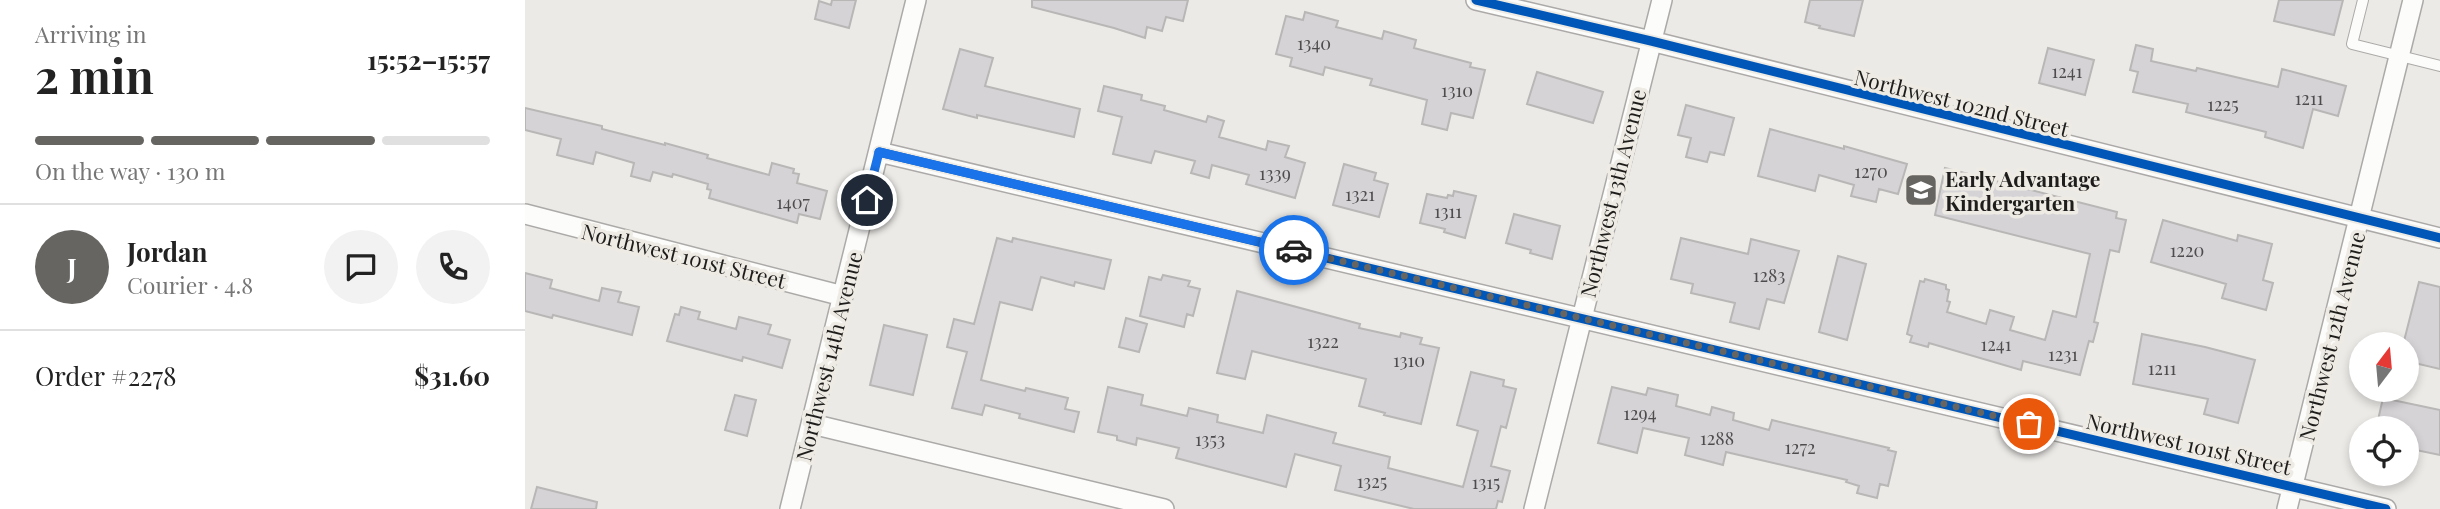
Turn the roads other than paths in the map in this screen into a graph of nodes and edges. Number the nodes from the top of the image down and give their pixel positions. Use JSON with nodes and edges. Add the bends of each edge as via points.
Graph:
{"nodes":[{"id":1,"x":916,"y":0,"type":"edge"},
{"id":2,"x":1476,"y":0,"type":"edge"},
{"id":3,"x":1661,"y":0,"type":"edge"},
{"id":4,"x":2363,"y":0,"type":"edge"},
{"id":5,"x":2410,"y":1,"type":"edge"},
{"id":6,"x":1651,"y":41,"type":"junction"},
{"id":7,"x":2400,"y":56,"type":"junction"},
{"id":8,"x":2440,"y":66,"type":"edge"},
{"id":9,"x":879,"y":152,"type":"junction"},
{"id":10,"x":525,"y":214,"type":"edge"},
{"id":11,"x":2360,"y":219,"type":"junction"},
{"id":12,"x":2440,"y":238,"type":"edge"},
{"id":13,"x":843,"y":296,"type":"junction"},
{"id":14,"x":1581,"y":317,"type":"junction"},
{"id":15,"x":811,"y":424,"type":"junction"},
{"id":16,"x":2293,"y":486,"type":"junction"},
{"id":17,"x":790,"y":509,"type":"edge"},
{"id":18,"x":1164,"y":509,"type":"edge"},
{"id":19,"x":1534,"y":509,"type":"edge"},
{"id":20,"x":2287,"y":509,"type":"edge"},
{"id":21,"x":2386,"y":509,"type":"edge"}],
"edges":[{"from":1,"to":9,"type":"street","name":"Northwest 14th Avenue"},
{"from":2,"to":6,"type":"street","name":"Northwest 102nd Street"},
{"from":3,"to":6,"type":"street","name":"Northwest 13th Avenue"},
{"from":4,"to":7,"type":"lane","via":[[2352,44]]},
{"from":5,"to":7,"type":"street","name":"Northwest 12th Avenue"},
{"from":6,"to":11,"type":"street","name":"Northwest 102nd Street"},
{"from":6,"to":14,"type":"street","name":"Northwest 13th Avenue"},
{"from":7,"to":8,"type":"lane"},
{"from":7,"to":11,"type":"street","name":"Northwest 12th Avenue"},
{"from":9,"to":13,"type":"street","name":"Northwest 14th Avenue"},
{"from":9,"to":14,"type":"street","name":"Northwest 101st Street"},
{"from":10,"to":13,"type":"street","name":"Northwest 101st Street"},
{"from":11,"to":12,"type":"street","name":"Northwest 102nd Street"},
{"from":11,"to":16,"type":"street","name":"Northwest 12th Avenue"},
{"from":13,"to":15,"type":"street","name":"Northwest 14th Avenue"},
{"from":14,"to":16,"type":"street","name":"Northwest 101st Street"},
{"from":14,"to":19,"type":"street","name":"Northwest 13th Avenue"},
{"from":15,"to":17,"type":"street","name":"Northwest 14th Avenue"},
{"from":15,"to":18,"type":"street"},
{"from":16,"to":20,"type":"street","name":"Northwest 12th Avenue"},
{"from":16,"to":21,"type":"street","name":"Northwest 101st Street"}]}
